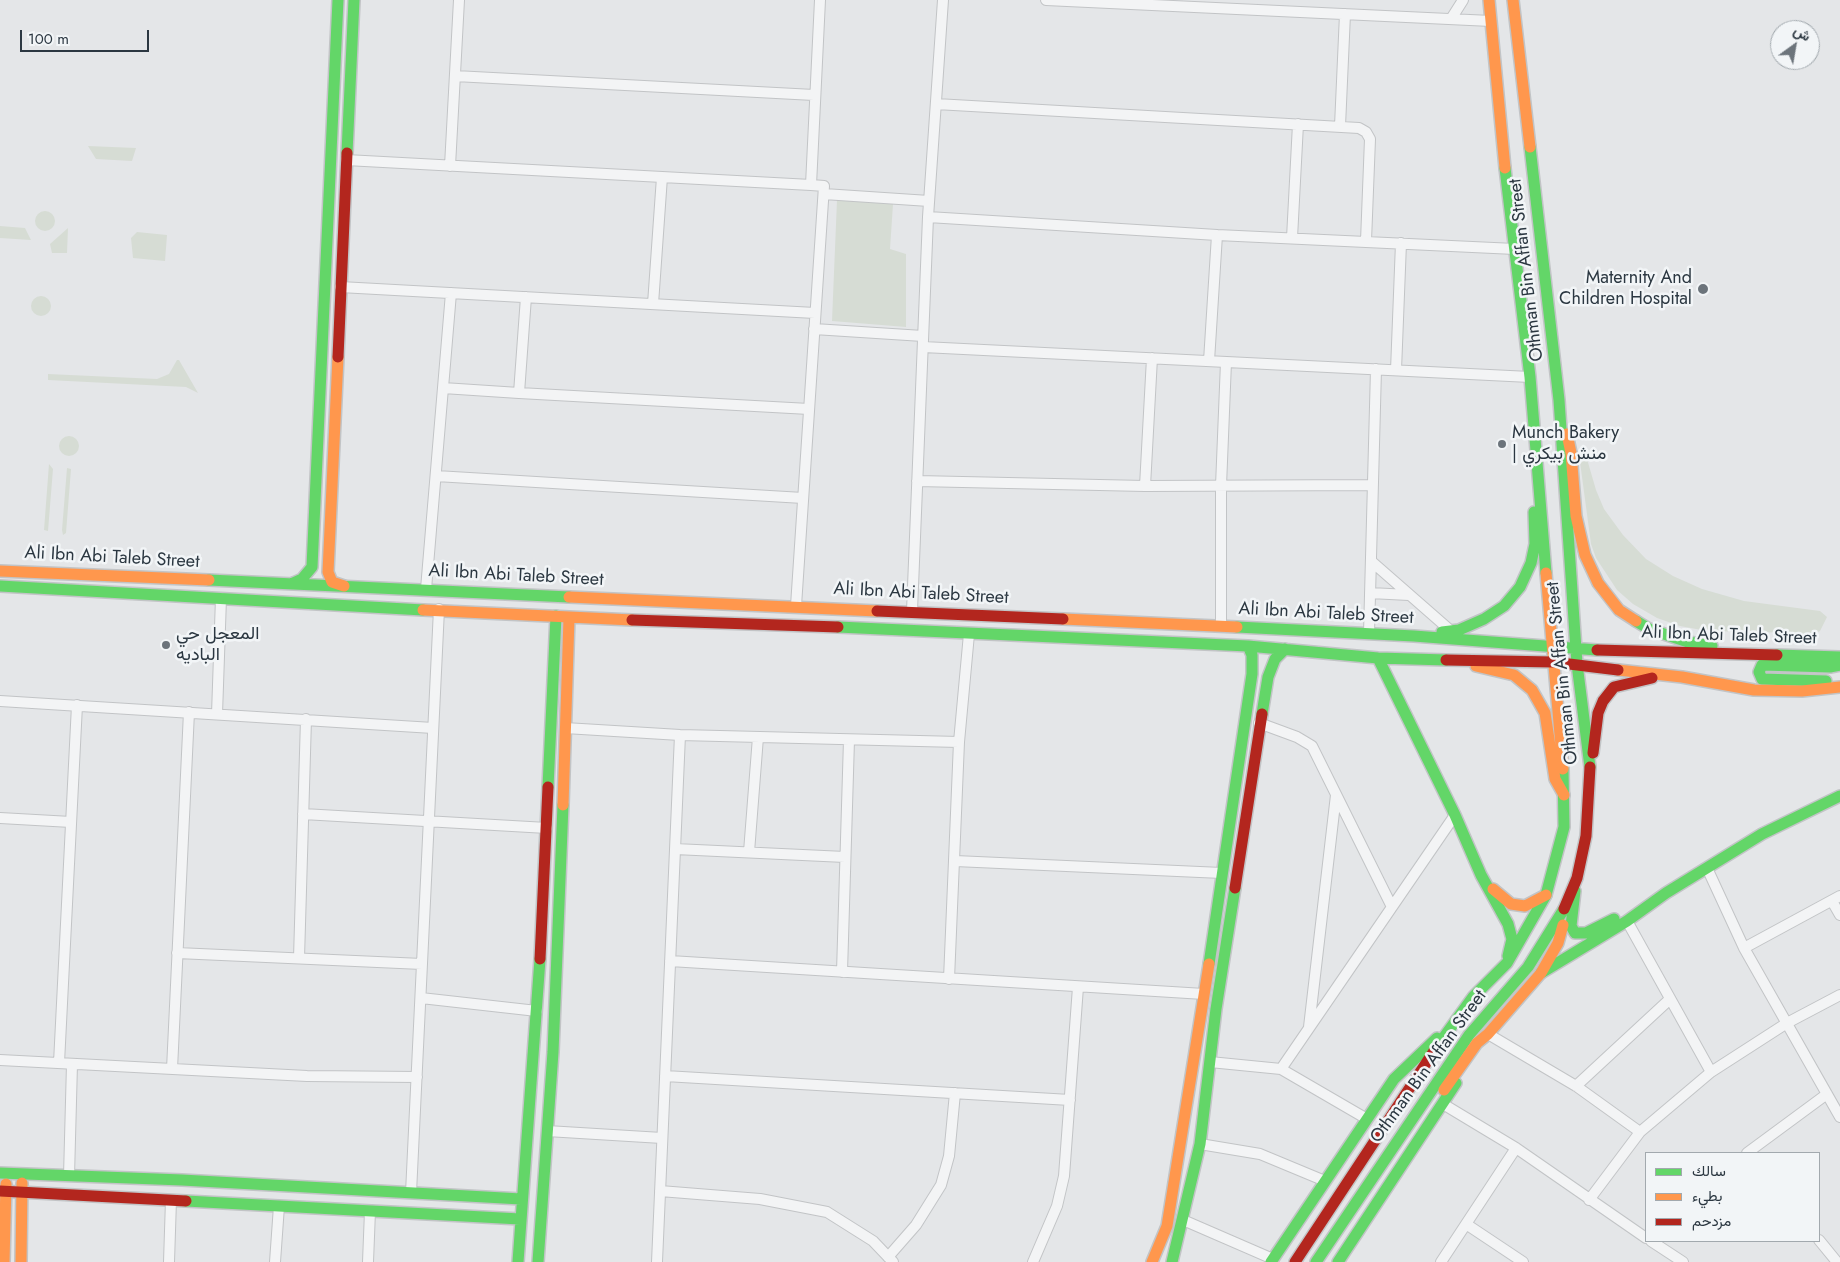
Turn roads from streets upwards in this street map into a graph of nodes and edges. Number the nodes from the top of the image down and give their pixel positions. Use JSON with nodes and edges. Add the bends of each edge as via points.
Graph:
{"nodes":[{"id":1,"x":338,"y":0,"type":"edge"},
{"id":2,"x":354,"y":0,"type":"edge"},
{"id":3,"x":459,"y":0,"type":"edge"},
{"id":4,"x":820,"y":0,"type":"edge"},
{"id":5,"x":943,"y":0,"type":"edge"},
{"id":6,"x":1046,"y":0,"type":"edge"},
{"id":7,"x":1463,"y":0,"type":"edge"},
{"id":8,"x":1489,"y":0,"type":"edge"},
{"id":9,"x":1513,"y":0,"type":"edge"},
{"id":10,"x":1345,"y":14,"type":"junction"},
{"id":11,"x":1452,"y":19,"type":"junction"},
{"id":12,"x":1491,"y":21,"type":"junction"},
{"id":13,"x":455,"y":76,"type":"junction"},
{"id":14,"x":814,"y":95,"type":"junction"},
{"id":15,"x":936,"y":104,"type":"junction"},
{"id":16,"x":1298,"y":124,"type":"junction"},
{"id":17,"x":1340,"y":126,"type":"junction"},
{"id":18,"x":346,"y":160,"type":"junction"},
{"id":19,"x":450,"y":166,"type":"junction"},
{"id":20,"x":662,"y":177,"type":"junction"},
{"id":21,"x":811,"y":185,"type":"junction"},
{"id":22,"x":824,"y":194,"type":"junction"},
{"id":23,"x":929,"y":201,"type":"junction"},
{"id":24,"x":928,"y":217,"type":"junction"},
{"id":25,"x":1217,"y":235,"type":"junction"},
{"id":26,"x":1292,"y":238,"type":"junction"},
{"id":27,"x":1366,"y":241,"type":"junction"},
{"id":28,"x":1401,"y":243,"type":"junction"},
{"id":29,"x":1515,"y":248,"type":"junction"},
{"id":30,"x":340,"y":287,"type":"junction"},
{"id":31,"x":451,"y":293,"type":"junction"},
{"id":32,"x":526,"y":297,"type":"junction"},
{"id":33,"x":653,"y":304,"type":"junction"},
{"id":34,"x":815,"y":313,"type":"junction"},
{"id":35,"x":814,"y":329,"type":"junction"},
{"id":36,"x":923,"y":342,"type":"junction"},
{"id":37,"x":1152,"y":358,"type":"junction"},
{"id":38,"x":1209,"y":361,"type":"junction"},
{"id":39,"x":1226,"y":362,"type":"junction"},
{"id":40,"x":1376,"y":369,"type":"junction"},
{"id":41,"x":1396,"y":370,"type":"junction"},
{"id":42,"x":1530,"y":377,"type":"junction"},
{"id":43,"x":443,"y":388,"type":"junction"},
{"id":44,"x":519,"y":393,"type":"junction"},
{"id":45,"x":1559,"y":400,"type":"junction"},
{"id":46,"x":809,"y":409,"type":"junction"},
{"id":47,"x":436,"y":476,"type":"junction"},
{"id":48,"x":916,"y":481,"type":"junction"},
{"id":49,"x":1373,"y":485,"type":"junction"},
{"id":50,"x":1145,"y":486,"type":"junction"},
{"id":51,"x":1221,"y":486,"type":"junction"},
{"id":52,"x":803,"y":498,"type":"junction"},
{"id":53,"x":1371,"y":562,"type":"junction"},
{"id":54,"x":0,"y":571,"type":"edge"},
{"id":55,"x":292,"y":584,"type":"junction"},
{"id":56,"x":0,"y":586,"type":"edge"},
{"id":57,"x":344,"y":586,"type":"junction"},
{"id":58,"x":426,"y":589,"type":"junction"},
{"id":59,"x":1370,"y":593,"type":"junction"},
{"id":60,"x":1409,"y":595,"type":"junction"},
{"id":61,"x":221,"y":598,"type":"junction"},
{"id":62,"x":796,"y":606,"type":"junction"},
{"id":63,"x":439,"y":609,"type":"junction"},
{"id":64,"x":912,"y":611,"type":"junction"},
{"id":65,"x":556,"y":616,"type":"junction"},
{"id":66,"x":569,"y":618,"type":"junction"},
{"id":67,"x":1221,"y":626,"type":"junction"},
{"id":68,"x":1451,"y":631,"type":"junction"},
{"id":69,"x":1369,"y":633,"type":"junction"},
{"id":70,"x":969,"y":634,"type":"junction"},
{"id":71,"x":1414,"y":636,"type":"junction"},
{"id":72,"x":1248,"y":646,"type":"junction"},
{"id":73,"x":1552,"y":647,"type":"junction"},
{"id":74,"x":1284,"y":649,"type":"junction"},
{"id":75,"x":1576,"y":649,"type":"junction"},
{"id":76,"x":1767,"y":654,"type":"junction"},
{"id":77,"x":1840,"y":657,"type":"edge"},
{"id":78,"x":1378,"y":658,"type":"junction"},
{"id":79,"x":1436,"y":659,"type":"junction"},
{"id":80,"x":1553,"y":662,"type":"junction"},
{"id":81,"x":1576,"y":664,"type":"junction"},
{"id":82,"x":1840,"y":665,"type":"edge"},
{"id":83,"x":1252,"y":674,"type":"junction"},
{"id":84,"x":1268,"y":676,"type":"junction"},
{"id":85,"x":1682,"y":677,"type":"junction"},
{"id":86,"x":1840,"y":681,"type":"edge"},
{"id":87,"x":1840,"y":687,"type":"edge"},
{"id":88,"x":0,"y":701,"type":"edge"},
{"id":89,"x":77,"y":705,"type":"junction"},
{"id":90,"x":189,"y":712,"type":"junction"},
{"id":91,"x":217,"y":714,"type":"junction"},
{"id":92,"x":306,"y":719,"type":"junction"},
{"id":93,"x":1259,"y":723,"type":"junction"},
{"id":94,"x":434,"y":728,"type":"junction"},
{"id":95,"x":565,"y":728,"type":"junction"},
{"id":96,"x":680,"y":735,"type":"junction"},
{"id":97,"x":758,"y":737,"type":"junction"},
{"id":98,"x":849,"y":740,"type":"junction"},
{"id":99,"x":959,"y":742,"type":"junction"},
{"id":100,"x":1591,"y":776,"type":"junction"},
{"id":101,"x":1336,"y":794,"type":"junction"},
{"id":102,"x":1565,"y":796,"type":"junction"},
{"id":103,"x":1840,"y":796,"type":"edge"},
{"id":104,"x":303,"y":814,"type":"junction"},
{"id":105,"x":1455,"y":815,"type":"junction"},
{"id":106,"x":0,"y":818,"type":"edge"},
{"id":107,"x":429,"y":819,"type":"junction"},
{"id":108,"x":71,"y":822,"type":"junction"},
{"id":109,"x":547,"y":828,"type":"junction"},
{"id":110,"x":675,"y":849,"type":"junction"},
{"id":111,"x":749,"y":852,"type":"junction"},
{"id":112,"x":846,"y":857,"type":"junction"},
{"id":113,"x":955,"y":861,"type":"junction"},
{"id":114,"x":1707,"y":868,"type":"junction"},
{"id":115,"x":1222,"y":873,"type":"junction"},
{"id":116,"x":1481,"y":875,"type":"junction"},
{"id":117,"x":1577,"y":878,"type":"junction"},
{"id":118,"x":1666,"y":893,"type":"junction"},
{"id":119,"x":1546,"y":895,"type":"junction"},
{"id":120,"x":1836,"y":898,"type":"edge"},
{"id":121,"x":1392,"y":907,"type":"junction"},
{"id":122,"x":1840,"y":915,"type":"edge"},
{"id":123,"x":1627,"y":921,"type":"junction"},
{"id":124,"x":1744,"y":948,"type":"junction"},
{"id":125,"x":178,"y":953,"type":"junction"},
{"id":126,"x":299,"y":958,"type":"junction"},
{"id":127,"x":670,"y":961,"type":"junction"},
{"id":128,"x":1507,"y":963,"type":"junction"},
{"id":129,"x":422,"y":964,"type":"junction"},
{"id":130,"x":842,"y":972,"type":"junction"},
{"id":131,"x":1541,"y":973,"type":"junction"},
{"id":132,"x":949,"y":979,"type":"junction"},
{"id":133,"x":1078,"y":987,"type":"junction"},
{"id":134,"x":1204,"y":994,"type":"junction"},
{"id":135,"x":1840,"y":995,"type":"edge"},
{"id":136,"x":421,"y":998,"type":"junction"},
{"id":137,"x":1670,"y":999,"type":"junction"},
{"id":138,"x":538,"y":1011,"type":"junction"},
{"id":139,"x":1456,"y":1021,"type":"junction"},
{"id":140,"x":1787,"y":1023,"type":"junction"},
{"id":141,"x":1309,"y":1028,"type":"junction"},
{"id":142,"x":1488,"y":1034,"type":"junction"},
{"id":143,"x":0,"y":1060,"type":"edge"},
{"id":144,"x":1210,"y":1062,"type":"junction"},
{"id":145,"x":59,"y":1063,"type":"junction"},
{"id":146,"x":72,"y":1064,"type":"junction"},
{"id":147,"x":172,"y":1069,"type":"junction"},
{"id":148,"x":1281,"y":1069,"type":"junction"},
{"id":149,"x":1711,"y":1072,"type":"junction"},
{"id":150,"x":665,"y":1076,"type":"junction"},
{"id":151,"x":417,"y":1077,"type":"junction"},
{"id":152,"x":1576,"y":1086,"type":"junction"},
{"id":153,"x":955,"y":1093,"type":"junction"},
{"id":154,"x":1827,"y":1094,"type":"junction"},
{"id":155,"x":1070,"y":1100,"type":"junction"},
{"id":156,"x":1443,"y":1104,"type":"junction"},
{"id":157,"x":1840,"y":1117,"type":"edge"},
{"id":158,"x":1367,"y":1119,"type":"junction"},
{"id":159,"x":547,"y":1131,"type":"junction"},
{"id":160,"x":1404,"y":1131,"type":"junction"},
{"id":161,"x":1640,"y":1132,"type":"junction"},
{"id":162,"x":662,"y":1138,"type":"junction"},
{"id":163,"x":1200,"y":1144,"type":"junction"},
{"id":164,"x":1516,"y":1148,"type":"junction"},
{"id":165,"x":1749,"y":1152,"type":"edge"},
{"id":166,"x":3,"y":1174,"type":"edge"},
{"id":167,"x":22,"y":1174,"type":"junction"},
{"id":168,"x":69,"y":1176,"type":"junction"},
{"id":169,"x":1325,"y":1181,"type":"junction"},
{"id":170,"x":3,"y":1191,"type":"edge"},
{"id":171,"x":660,"y":1191,"type":"junction"},
{"id":172,"x":23,"y":1192,"type":"junction"},
{"id":173,"x":412,"y":1192,"type":"junction"},
{"id":174,"x":522,"y":1199,"type":"junction"},
{"id":175,"x":170,"y":1200,"type":"junction"},
{"id":176,"x":1589,"y":1200,"type":"junction"},
{"id":177,"x":279,"y":1206,"type":"junction"},
{"id":178,"x":370,"y":1211,"type":"junction"},
{"id":179,"x":520,"y":1219,"type":"junction"},
{"id":180,"x":1183,"y":1220,"type":"junction"},
{"id":181,"x":1466,"y":1224,"type":"junction"},
{"id":182,"x":1645,"y":1237,"type":"edge"},
{"id":183,"x":1820,"y":1241,"type":"edge"},
{"id":184,"x":1656,"y":1242,"type":"edge"},
{"id":185,"x":890,"y":1259,"type":"edge"},
{"id":186,"x":1272,"y":1261,"type":"edge"},
{"id":187,"x":4,"y":1262,"type":"edge"},
{"id":188,"x":20,"y":1262,"type":"edge"},
{"id":189,"x":169,"y":1262,"type":"edge"},
{"id":190,"x":276,"y":1262,"type":"edge"},
{"id":191,"x":368,"y":1262,"type":"edge"},
{"id":192,"x":518,"y":1262,"type":"edge"},
{"id":193,"x":538,"y":1262,"type":"edge"},
{"id":194,"x":657,"y":1262,"type":"edge"},
{"id":195,"x":1034,"y":1262,"type":"edge"},
{"id":196,"x":1152,"y":1262,"type":"edge"},
{"id":197,"x":1172,"y":1262,"type":"edge"},
{"id":198,"x":1295,"y":1262,"type":"edge"},
{"id":199,"x":1316,"y":1262,"type":"edge"},
{"id":200,"x":1338,"y":1262,"type":"edge"},
{"id":201,"x":1441,"y":1262,"type":"edge"},
{"id":202,"x":1523,"y":1262,"type":"edge"},
{"id":203,"x":1683,"y":1262,"type":"edge"},
{"id":204,"x":1837,"y":1262,"type":"edge"}],
"edges":[{"from":1,"to":55,"type":"street","via":[[312,567],[302,579]]},
{"from":2,"to":18,"type":"street"},
{"from":3,"to":13,"type":"street"},
{"from":4,"to":14,"type":"street"},
{"from":5,"to":15,"type":"street"},
{"from":6,"to":10,"type":"street"},
{"from":7,"to":11,"type":"street"},
{"from":8,"to":12,"type":"street","name":"Othman Bin Affan Street"},
{"from":9,"to":45,"type":"street","name":"Othman Bin Affan Street"},
{"from":10,"to":11,"type":"street"},
{"from":10,"to":17,"type":"street"},
{"from":11,"to":12,"type":"street"},
{"from":12,"to":29,"type":"street","name":"Othman Bin Affan Street"},
{"from":13,"to":14,"type":"street"},
{"from":13,"to":19,"type":"street"},
{"from":14,"to":21,"type":"street"},
{"from":15,"to":16,"type":"street"},
{"from":15,"to":23,"type":"street"},
{"from":16,"to":17,"type":"street"},
{"from":16,"to":26,"type":"street"},
{"from":17,"to":27,"type":"street","via":[[1359,128],[1370,139]]},
{"from":18,"to":19,"type":"street"},
{"from":18,"to":30,"type":"street"},
{"from":19,"to":20,"type":"street"},
{"from":20,"to":21,"type":"street"},
{"from":20,"to":33,"type":"street"},
{"from":21,"to":22,"type":"street","via":[[824,186]]},
{"from":22,"to":23,"type":"street"},
{"from":22,"to":34,"type":"street"},
{"from":23,"to":24,"type":"street"},
{"from":24,"to":25,"type":"street"},
{"from":24,"to":36,"type":"street"},
{"from":25,"to":26,"type":"street"},
{"from":25,"to":38,"type":"street"},
{"from":26,"to":27,"type":"street"},
{"from":27,"to":28,"type":"street"},
{"from":28,"to":29,"type":"street"},
{"from":28,"to":41,"type":"street"},
{"from":29,"to":42,"type":"street","name":"Othman Bin Affan Street"},
{"from":30,"to":31,"type":"street"},
{"from":30,"to":57,"type":"street","via":[[328,572],[332,582]]},
{"from":31,"to":32,"type":"street"},
{"from":31,"to":43,"type":"street"},
{"from":32,"to":33,"type":"street"},
{"from":32,"to":44,"type":"street"},
{"from":33,"to":34,"type":"street"},
{"from":34,"to":35,"type":"street"},
{"from":35,"to":36,"type":"street"},
{"from":35,"to":46,"type":"street"},
{"from":36,"to":37,"type":"street"},
{"from":36,"to":48,"type":"street"},
{"from":37,"to":38,"type":"street"},
{"from":37,"to":50,"type":"street"},
{"from":38,"to":39,"type":"street"},
{"from":39,"to":40,"type":"street"},
{"from":39,"to":51,"type":"street"},
{"from":40,"to":41,"type":"street"},
{"from":40,"to":49,"type":"street"},
{"from":41,"to":42,"type":"street"},
{"from":42,"to":68,"type":"street","via":[[1535,450],[1535,544],[1531,563],[1520,587],[1504,606],[1484,619]]},
{"from":42,"to":73,"type":"street","name":"Othman Bin Affan Street"},
{"from":43,"to":44,"type":"street"},
{"from":43,"to":47,"type":"street"},
{"from":44,"to":46,"type":"street"},
{"from":45,"to":75,"type":"street","name":"Othman Bin Affan Street"},
{"from":45,"to":76,"type":"street","via":[[1571,453],[1576,516],[1585,555],[1598,583],[1619,610],[1649,629],[1688,642]]},
{"from":46,"to":52,"type":"street"},
{"from":47,"to":52,"type":"street"},
{"from":47,"to":58,"type":"street"},
{"from":48,"to":50,"type":"street"},
{"from":48,"to":64,"type":"street"},
{"from":49,"to":51,"type":"street"},
{"from":49,"to":53,"type":"street"},
{"from":50,"to":51,"type":"street"},
{"from":51,"to":67,"type":"street"},
{"from":52,"to":62,"type":"street"},
{"from":53,"to":59,"type":"street"},
{"from":53,"to":60,"type":"street"},
{"from":54,"to":55,"type":"street","name":"Ali Ibn Abi Taleb Street"},
{"from":55,"to":57,"type":"street","name":"Ali Ibn Abi Taleb Street"},
{"from":56,"to":61,"type":"street","name":"Ali Ibn Abi Taleb Street"},
{"from":57,"to":58,"type":"street","name":"Ali Ibn Abi Taleb Street"},
{"from":58,"to":62,"type":"street","name":"Ali Ibn Abi Taleb Street"},
{"from":59,"to":60,"type":"street"},
{"from":59,"to":69,"type":"street"},
{"from":60,"to":68,"type":"street"},
{"from":61,"to":63,"type":"street","name":"Ali Ibn Abi Taleb Street"},
{"from":61,"to":91,"type":"street"},
{"from":62,"to":64,"type":"street","name":"Ali Ibn Abi Taleb Street"},
{"from":63,"to":65,"type":"street","name":"Ali Ibn Abi Taleb Street"},
{"from":63,"to":94,"type":"street"},
{"from":64,"to":67,"type":"street","name":"Ali Ibn Abi Taleb Street"},
{"from":65,"to":66,"type":"street","name":"Ali Ibn Abi Taleb Street"},
{"from":65,"to":109,"type":"street"},
{"from":66,"to":70,"type":"street","name":"Ali Ibn Abi Taleb Street"},
{"from":66,"to":95,"type":"street"},
{"from":67,"to":69,"type":"street","name":"Ali Ibn Abi Taleb Street"},
{"from":68,"to":71,"type":"street"},
{"from":69,"to":71,"type":"street","name":"Ali Ibn Abi Taleb Street"},
{"from":70,"to":72,"type":"street","name":"Ali Ibn Abi Taleb Street"},
{"from":70,"to":99,"type":"street"},
{"from":71,"to":73,"type":"street","name":"Ali Ibn Abi Taleb Street"},
{"from":72,"to":74,"type":"street","name":"Ali Ibn Abi Taleb Street"},
{"from":72,"to":83,"type":"street","via":[[1252,655]]},
{"from":73,"to":75,"type":"street","name":"Ali Ibn Abi Taleb Street"},
{"from":73,"to":80,"type":"street","name":"Othman Bin Affan Street"},
{"from":74,"to":78,"type":"street","name":"Ali Ibn Abi Taleb Street"},
{"from":74,"to":84,"type":"street","via":[[1275,659]]},
{"from":75,"to":76,"type":"street","name":"Ali Ibn Abi Taleb Street"},
{"from":75,"to":81,"type":"street","name":"Othman Bin Affan Street"},
{"from":76,"to":77,"type":"street","name":"Ali Ibn Abi Taleb Street"},
{"from":78,"to":79,"type":"street","name":"Ali Ibn Abi Taleb Street"},
{"from":78,"to":105,"type":"street"},
{"from":79,"to":80,"type":"street"},
{"from":79,"to":102,"type":"street","via":[[1514,675],[1532,690],[1545,713],[1555,778]]},
{"from":80,"to":81,"type":"street"},
{"from":80,"to":102,"type":"street","name":"Othman Bin Affan Street"},
{"from":81,"to":85,"type":"street"},
{"from":81,"to":100,"type":"street","name":"Othman Bin Affan Street"},
{"from":82,"to":86,"type":"street","via":[[1762,665],[1759,672],[1762,679],[1770,680]]},
{"from":83,"to":84,"type":"street","via":[[1261,672]]},
{"from":83,"to":115,"type":"street"},
{"from":84,"to":93,"type":"street"},
{"from":85,"to":87,"type":"street","via":[[1754,690],[1802,691]]},
{"from":85,"to":100,"type":"street","via":[[1648,678],[1614,687],[1598,713]]},
{"from":88,"to":89,"type":"street"},
{"from":89,"to":90,"type":"street"},
{"from":89,"to":108,"type":"street"},
{"from":90,"to":91,"type":"street"},
{"from":90,"to":125,"type":"street"},
{"from":91,"to":92,"type":"street"},
{"from":92,"to":94,"type":"street"},
{"from":92,"to":104,"type":"street"},
{"from":93,"to":101,"type":"street","via":[[1312,746]]},
{"from":93,"to":144,"type":"street"},
{"from":94,"to":107,"type":"street"},
{"from":95,"to":96,"type":"street"},
{"from":95,"to":159,"type":"street"},
{"from":96,"to":97,"type":"street"},
{"from":96,"to":110,"type":"street"},
{"from":97,"to":98,"type":"street"},
{"from":97,"to":111,"type":"street"},
{"from":98,"to":99,"type":"street"},
{"from":98,"to":112,"type":"street"},
{"from":99,"to":113,"type":"street"},
{"from":100,"to":117,"type":"street","name":"Othman Bin Affan Street","via":[[1586,836]]},
{"from":101,"to":121,"type":"street"},
{"from":101,"to":141,"type":"street"},
{"from":102,"to":119,"type":"street","name":"Othman Bin Affan Street","via":[[1564,827]]},
{"from":103,"to":114,"type":"street","via":[[1762,834]]},
{"from":104,"to":107,"type":"street"},
{"from":104,"to":126,"type":"street"},
{"from":105,"to":116,"type":"street"},
{"from":105,"to":121,"type":"street"},
{"from":106,"to":108,"type":"street"},
{"from":107,"to":109,"type":"street"},
{"from":107,"to":129,"type":"street"},
{"from":108,"to":145,"type":"street"},
{"from":109,"to":138,"type":"street"},
{"from":110,"to":111,"type":"street"},
{"from":110,"to":127,"type":"street"},
{"from":111,"to":112,"type":"street"},
{"from":112,"to":130,"type":"street"},
{"from":113,"to":115,"type":"street"},
{"from":113,"to":132,"type":"street"},
{"from":114,"to":118,"type":"street"},
{"from":114,"to":124,"type":"street"},
{"from":115,"to":134,"type":"street"},
{"from":116,"to":119,"type":"street","via":[[1511,904],[1525,906]]},
{"from":116,"to":128,"type":"street","via":[[1508,924],[1512,939]]},
{"from":117,"to":118,"type":"street","via":[[1570,926],[1575,933],[1586,933]]},
{"from":117,"to":131,"type":"street","via":[[1558,943]]},
{"from":117,"to":160,"type":"street","name":"Othman Bin Affan Street","via":[[1562,913],[1528,967],[1469,1035]]},
{"from":118,"to":123,"type":"street"},
{"from":119,"to":128,"type":"street","name":"Othman Bin Affan Street"},
{"from":120,"to":122,"type":"street"},
{"from":120,"to":124,"type":"street"},
{"from":121,"to":141,"type":"street"},
{"from":123,"to":131,"type":"street"},
{"from":123,"to":137,"type":"street"},
{"from":124,"to":140,"type":"street"},
{"from":125,"to":126,"type":"street"},
{"from":125,"to":147,"type":"street"},
{"from":126,"to":129,"type":"street"},
{"from":127,"to":130,"type":"street"},
{"from":127,"to":150,"type":"street"},
{"from":128,"to":139,"type":"street","name":"Othman Bin Affan Street","via":[[1473,997]]},
{"from":129,"to":136,"type":"street"},
{"from":130,"to":132,"type":"street"},
{"from":131,"to":142,"type":"street"},
{"from":132,"to":133,"type":"street"},
{"from":133,"to":134,"type":"street"},
{"from":133,"to":155,"type":"street"},
{"from":134,"to":196,"type":"street","via":[[1167,1226]]},
{"from":135,"to":140,"type":"street"},
{"from":136,"to":138,"type":"street"},
{"from":136,"to":151,"type":"street"},
{"from":137,"to":149,"type":"street"},
{"from":137,"to":152,"type":"street"},
{"from":138,"to":174,"type":"street"},
{"from":139,"to":158,"type":"street","name":"Othman Bin Affan Street","via":[[1394,1079]]},
{"from":139,"to":198,"type":"street","name":"Othman Bin Affan Street","via":[[1417,1074]]},
{"from":140,"to":149,"type":"street"},
{"from":140,"to":154,"type":"street"},
{"from":141,"to":148,"type":"street"},
{"from":142,"to":152,"type":"street"},
{"from":142,"to":156,"type":"street","name":"Othman Bin Affan Street"},
{"from":142,"to":160,"type":"street","via":[[1477,1043],[1433,1105]]},
{"from":143,"to":145,"type":"street"},
{"from":144,"to":148,"type":"street"},
{"from":144,"to":163,"type":"street"},
{"from":145,"to":146,"type":"street"},
{"from":146,"to":147,"type":"street"},
{"from":146,"to":168,"type":"street"},
{"from":147,"to":151,"type":"street","via":[[307,1076]]},
{"from":148,"to":158,"type":"street"},
{"from":149,"to":161,"type":"street"},
{"from":150,"to":153,"type":"street"},
{"from":150,"to":162,"type":"street"},
{"from":151,"to":173,"type":"street"},
{"from":152,"to":161,"type":"street"},
{"from":153,"to":155,"type":"street"},
{"from":153,"to":185,"type":"street","via":[[949,1156],[941,1184]]},
{"from":154,"to":157,"type":"street"},
{"from":154,"to":165,"type":"street"},
{"from":155,"to":195,"type":"street","via":[[1064,1176],[1057,1206]]},
{"from":156,"to":164,"type":"street"},
{"from":156,"to":200,"type":"street","name":"Othman Bin Affan Street"},
{"from":158,"to":169,"type":"street","name":"Othman Bin Affan Street"},
{"from":159,"to":162,"type":"street"},
{"from":159,"to":193,"type":"street"},
{"from":160,"to":199,"type":"street","name":"Othman Bin Affan Street"},
{"from":161,"to":176,"type":"street"},
{"from":162,"to":171,"type":"street"},
{"from":163,"to":169,"type":"street","via":[[1260,1154]]},
{"from":163,"to":180,"type":"street"},
{"from":164,"to":176,"type":"street"},
{"from":164,"to":181,"type":"street"},
{"from":166,"to":167,"type":"street"},
{"from":166,"to":170,"type":"street"},
{"from":167,"to":168,"type":"street"},
{"from":167,"to":172,"type":"street"},
{"from":168,"to":173,"type":"street"},
{"from":169,"to":186,"type":"street","name":"Othman Bin Affan Street"},
{"from":170,"to":172,"type":"street"},
{"from":170,"to":187,"type":"street"},
{"from":171,"to":185,"type":"street","via":[[760,1199],[827,1212],[873,1241]]},
{"from":171,"to":194,"type":"street"},
{"from":172,"to":175,"type":"street"},
{"from":172,"to":188,"type":"street"},
{"from":173,"to":174,"type":"street"},
{"from":174,"to":179,"type":"street"},
{"from":175,"to":177,"type":"street"},
{"from":175,"to":189,"type":"street"},
{"from":176,"to":182,"type":"street"},
{"from":177,"to":178,"type":"street"},
{"from":177,"to":190,"type":"street"},
{"from":178,"to":179,"type":"street"},
{"from":178,"to":191,"type":"street"},
{"from":179,"to":192,"type":"street"},
{"from":180,"to":186,"type":"street"},
{"from":180,"to":197,"type":"street"},
{"from":181,"to":201,"type":"street"},
{"from":181,"to":202,"type":"street"},
{"from":183,"to":204,"type":"street"},
{"from":184,"to":203,"type":"street"}]}
